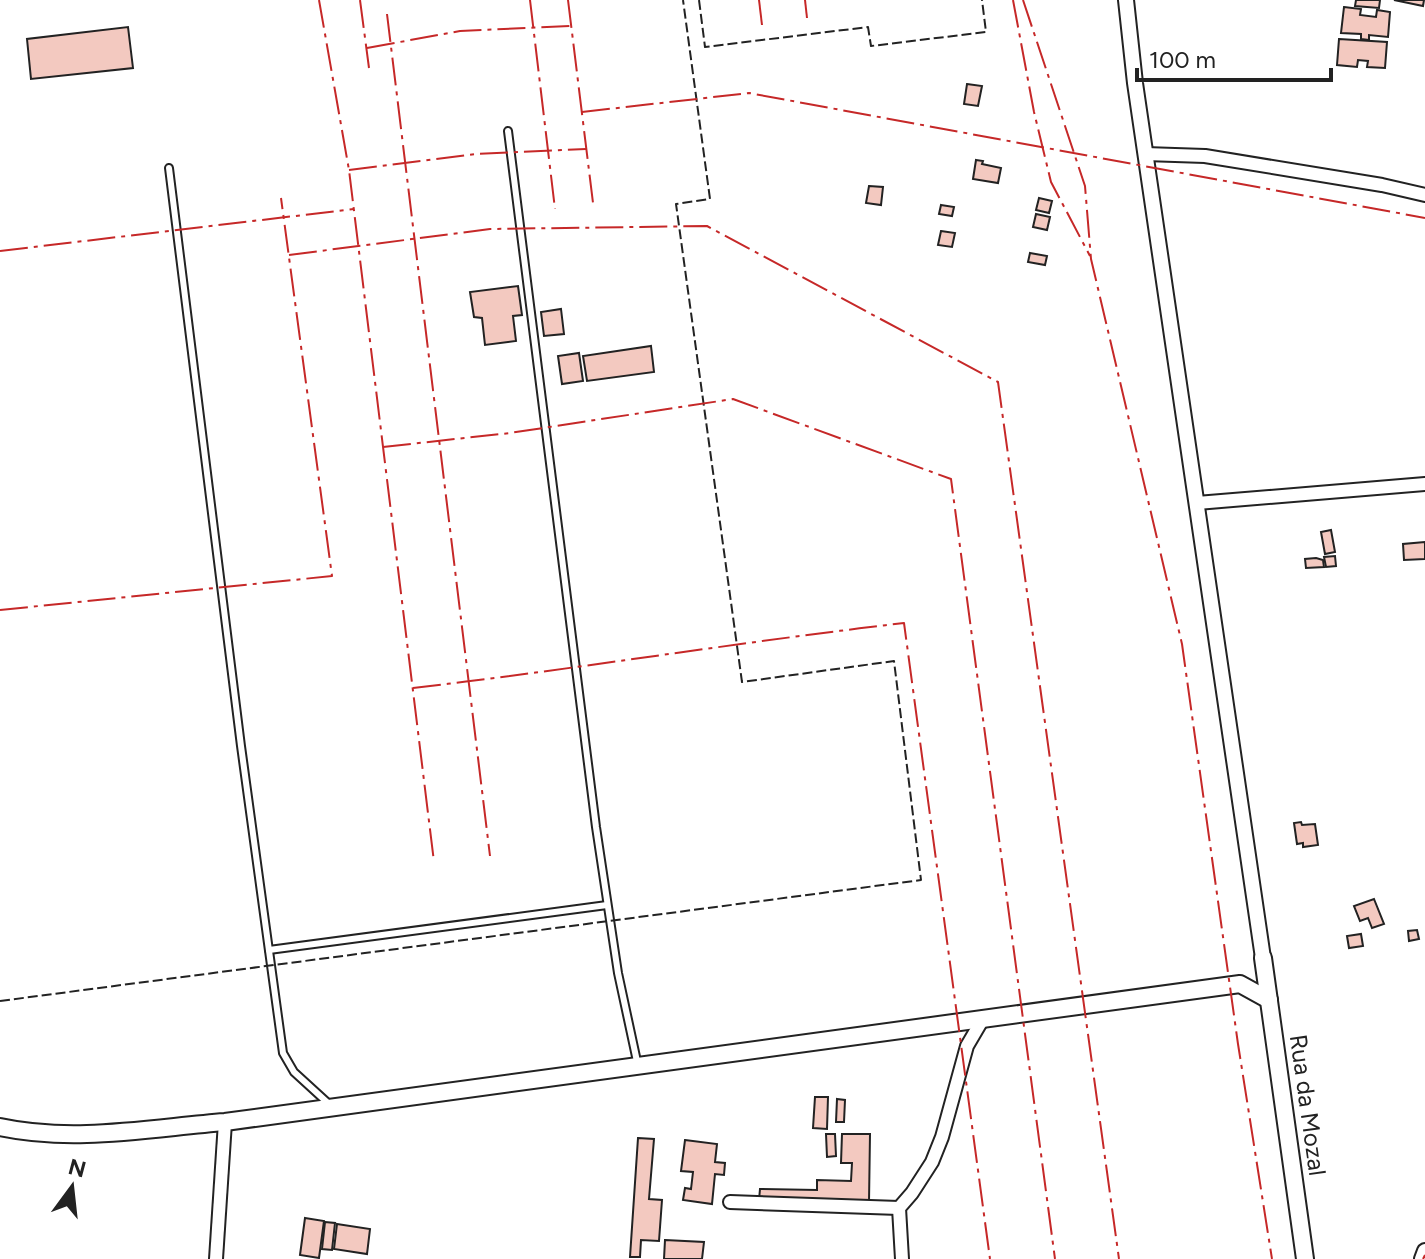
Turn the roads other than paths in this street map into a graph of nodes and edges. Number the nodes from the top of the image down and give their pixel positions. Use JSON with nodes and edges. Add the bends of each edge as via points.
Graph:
{"nodes":[{"id":1,"x":1126,"y":0,"type":"edge"},
{"id":2,"x":508,"y":131,"type":"dead end"},
{"id":3,"x":1145,"y":154,"type":"junction"},
{"id":4,"x":169,"y":168,"type":"dead end"},
{"id":5,"x":1425,"y":195,"type":"edge"},
{"id":6,"x":1425,"y":484,"type":"edge"},
{"id":7,"x":1197,"y":503,"type":"junction"},
{"id":8,"x":607,"y":905,"type":"junction"},
{"id":9,"x":269,"y":950,"type":"junction"},
{"id":10,"x":1263,"y":958,"type":"junction"},
{"id":11,"x":1240,"y":984,"type":"junction"},
{"id":12,"x":1269,"y":1000,"type":"junction"},
{"id":13,"x":984,"y":1017,"type":"junction"},
{"id":14,"x":638,"y":1067,"type":"junction"},
{"id":15,"x":332,"y":1106,"type":"junction"},
{"id":16,"x":225,"y":1122,"type":"junction"},
{"id":17,"x":0,"y":1127,"type":"edge"},
{"id":18,"x":730,"y":1202,"type":"dead end"},
{"id":19,"x":899,"y":1208,"type":"junction"},
{"id":20,"x":1425,"y":1251,"type":"edge"},
{"id":21,"x":216,"y":1259,"type":"edge"},
{"id":22,"x":902,"y":1259,"type":"edge"},
{"id":23,"x":1305,"y":1259,"type":"edge"},
{"id":24,"x":1422,"y":1259,"type":"edge"}],
"edges":[{"from":1,"to":3,"type":"street"},
{"from":2,"to":8,"type":"lane"},
{"from":3,"to":5,"type":"street","via":[[1205,156]]},
{"from":3,"to":7,"type":"street"},
{"from":4,"to":9,"type":"lane"},
{"from":6,"to":7,"type":"street"},
{"from":7,"to":10,"type":"street"},
{"from":8,"to":9,"type":"lane"},
{"from":8,"to":14,"type":"lane"},
{"from":9,"to":15,"type":"lane","via":[[287,1063]]},
{"from":10,"to":11,"type":"main road"},
{"from":10,"to":12,"type":"main road","name":"Rua da Mozal"},
{"from":11,"to":12,"type":"main road"},
{"from":11,"to":13,"type":"main road"},
{"from":12,"to":23,"type":"main road","name":"Rua da Mozal"},
{"from":13,"to":14,"type":"main road"},
{"from":13,"to":19,"type":"street","via":[[967,1046],[932,1162]]},
{"from":14,"to":15,"type":"main road"},
{"from":15,"to":16,"type":"main road"},
{"from":16,"to":17,"type":"main road","via":[[73,1136]]},
{"from":16,"to":21,"type":"street"},
{"from":18,"to":19,"type":"street"},
{"from":19,"to":22,"type":"street"},
{"from":20,"to":24,"type":"street"}]}
